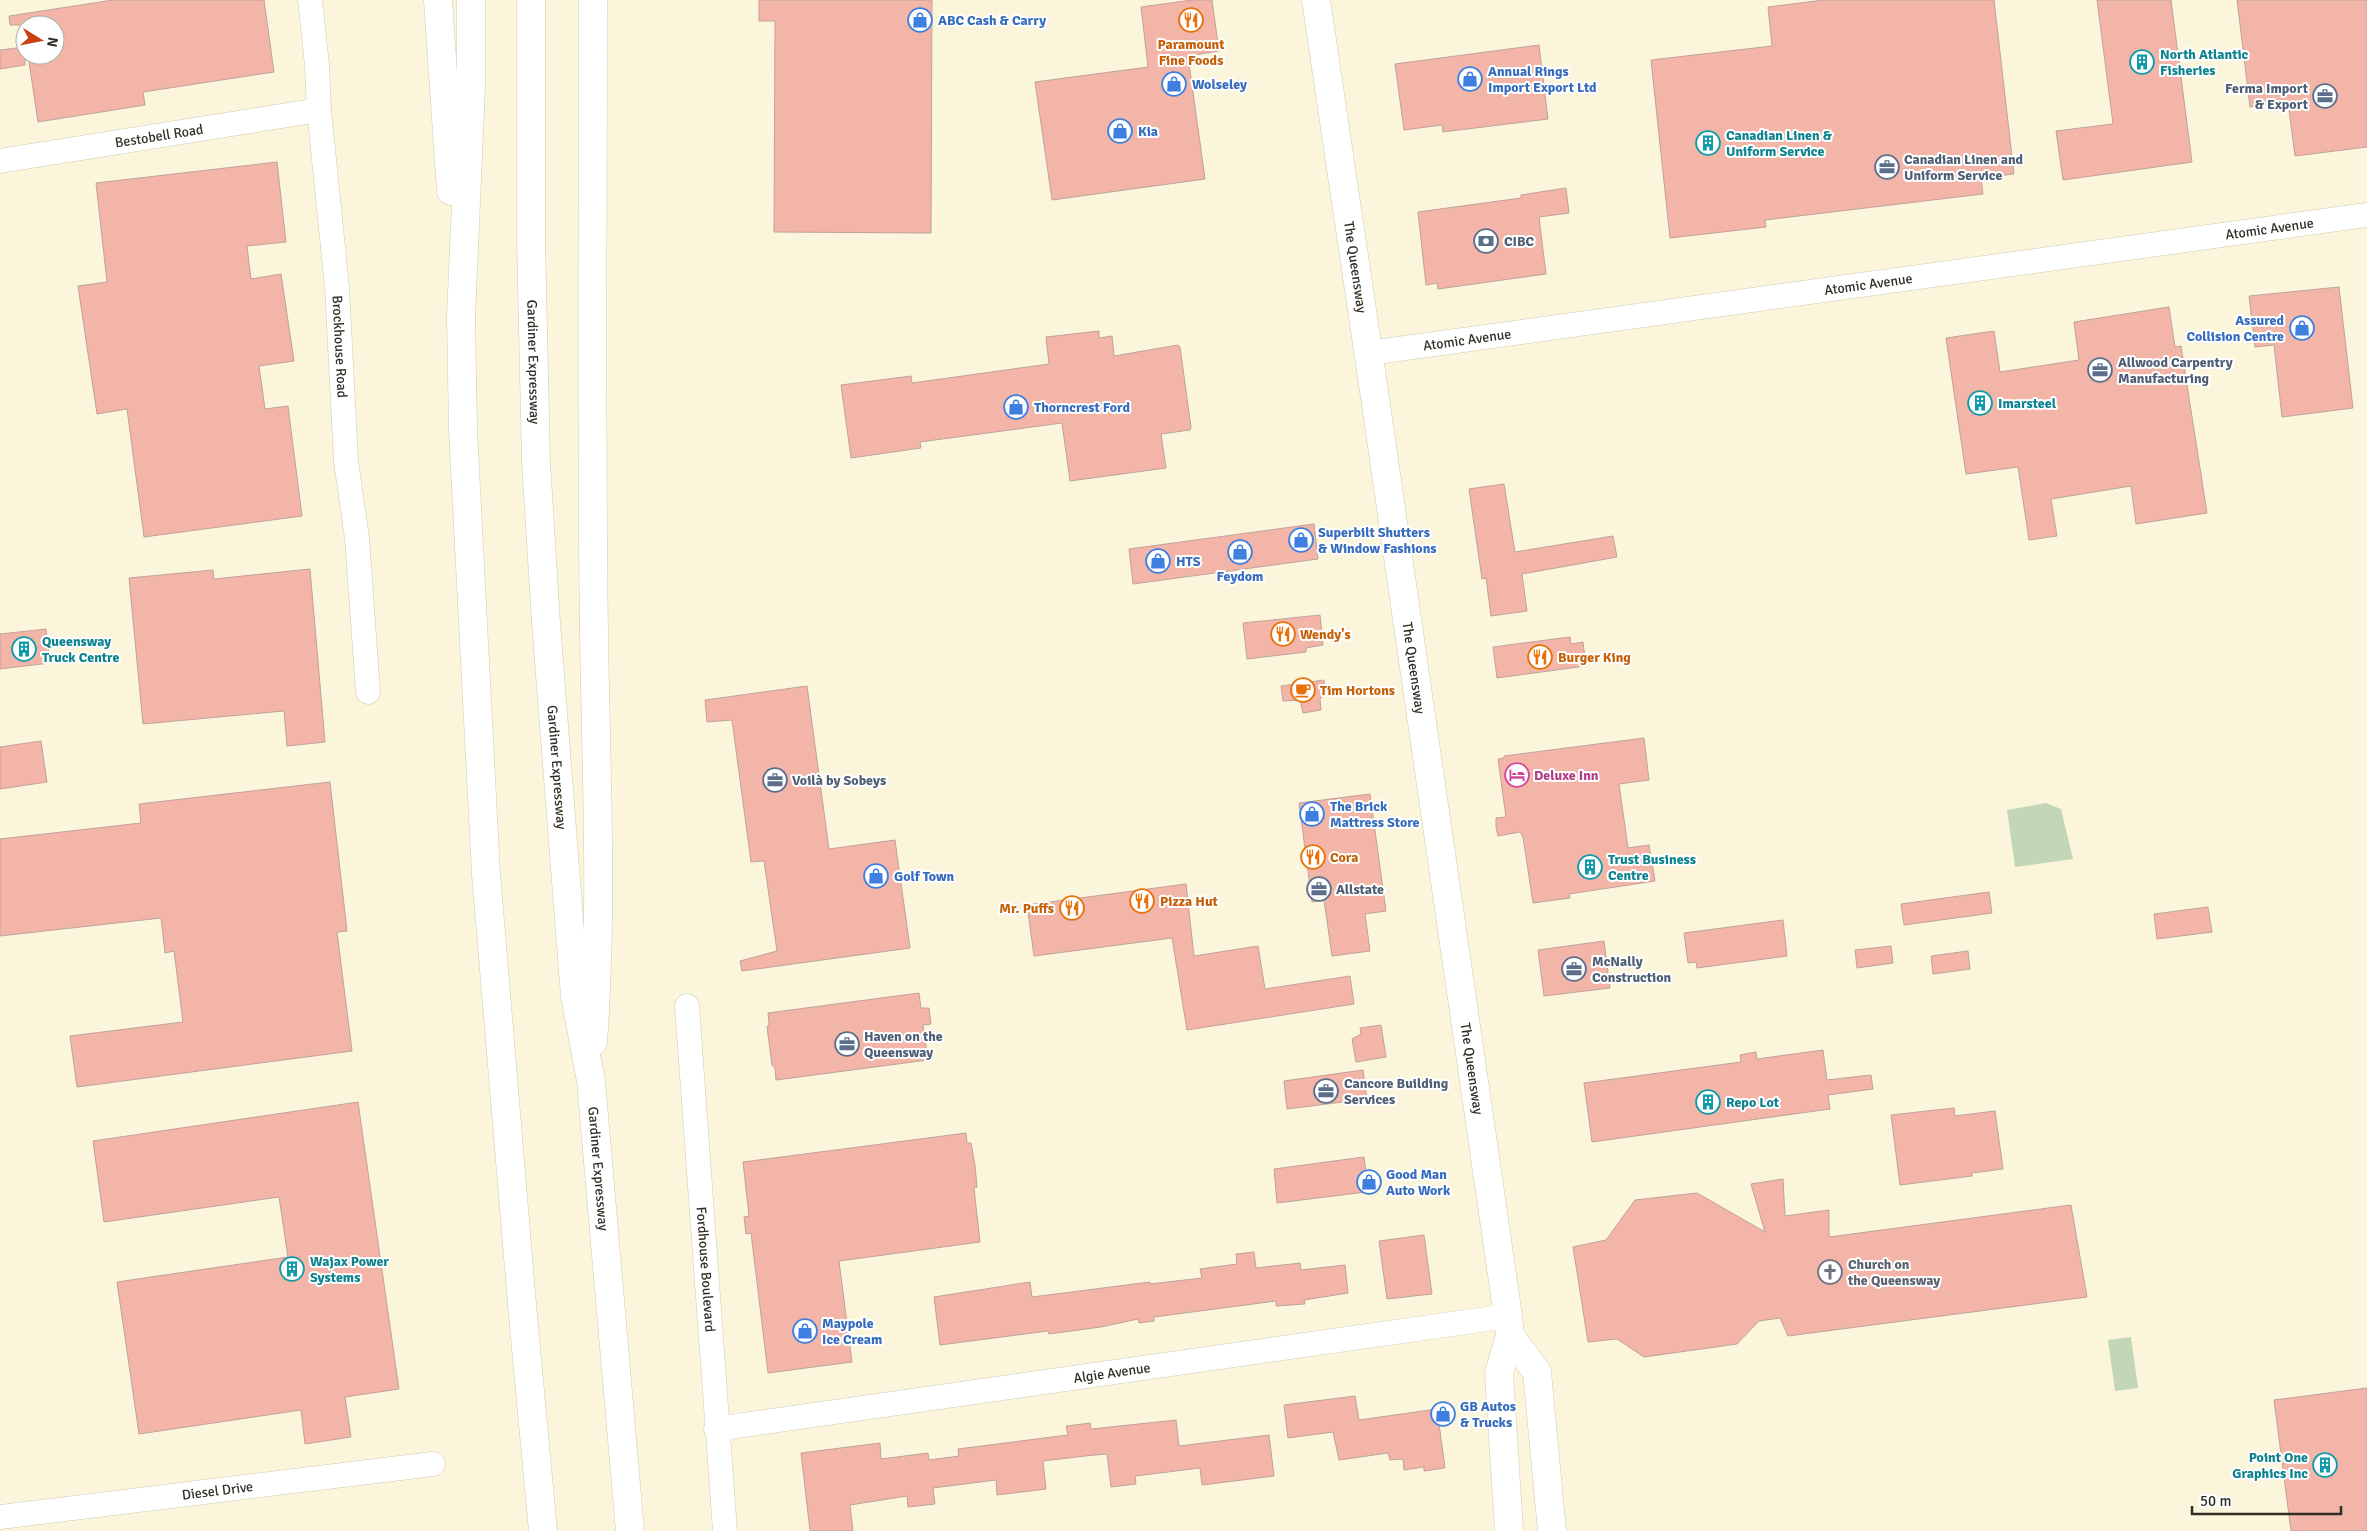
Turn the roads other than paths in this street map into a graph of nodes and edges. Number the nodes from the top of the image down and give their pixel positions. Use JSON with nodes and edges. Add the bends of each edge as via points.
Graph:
{"nodes":[{"id":1,"x":310,"y":0,"type":"edge"},
{"id":2,"x":438,"y":0,"type":"edge"},
{"id":3,"x":470,"y":0,"type":"edge"},
{"id":4,"x":531,"y":0,"type":"edge"},
{"id":5,"x":593,"y":0,"type":"edge"},
{"id":6,"x":1316,"y":0,"type":"edge"},
{"id":7,"x":319,"y":110,"type":"junction"},
{"id":8,"x":0,"y":161,"type":"edge"},
{"id":9,"x":2367,"y":215,"type":"edge"},
{"id":10,"x":461,"y":317,"type":"junction"},
{"id":11,"x":1369,"y":353,"type":"junction"},
{"id":12,"x":368,"y":692,"type":"dead end"},
{"id":13,"x":687,"y":1006,"type":"dead end"},
{"id":14,"x":590,"y":1081,"type":"junction"},
{"id":15,"x":1509,"y":1326,"type":"junction"},
{"id":16,"x":716,"y":1429,"type":"junction"},
{"id":17,"x":433,"y":1464,"type":"dead end"},
{"id":18,"x":0,"y":1517,"type":"edge"},
{"id":19,"x":543,"y":1531,"type":"edge"},
{"id":20,"x":630,"y":1531,"type":"edge"},
{"id":21,"x":725,"y":1531,"type":"edge"},
{"id":22,"x":1509,"y":1531,"type":"edge"},
{"id":23,"x":1552,"y":1531,"type":"edge"}],
"edges":[{"from":1,"to":7,"type":"street","name":"Brockhouse Road"},
{"from":2,"to":10,"type":"main road"},
{"from":3,"to":10,"type":"main road","via":[[471,87]]},
{"from":4,"to":14,"type":"main road","name":"Gardiner Expressway","via":[[531,241],[537,472],[575,996]]},
{"from":5,"to":14,"type":"main road","via":[[598,897],[597,994]]},
{"from":6,"to":11,"type":"main road","name":"The Queensway"},
{"from":7,"to":8,"type":"street","name":"Bestobell Road"},
{"from":7,"to":12,"type":"street","name":"Brockhouse Road","via":[[337,286],[346,461],[357,538]]},
{"from":9,"to":11,"type":"street","name":"Atomic Avenue"},
{"from":10,"to":19,"type":"main road","via":[[463,430],[486,874]]},
{"from":11,"to":15,"type":"main road","name":"The Queensway"},
{"from":13,"to":16,"type":"street","name":"Fordhouse Boulevard"},
{"from":14,"to":20,"type":"main road","name":"Gardiner Expressway"},
{"from":15,"to":16,"type":"street","name":"Algie Avenue"},
{"from":15,"to":22,"type":"main road","name":"The Queensway","via":[[1498,1373]]},
{"from":15,"to":23,"type":"main road","name":"The Queensway","via":[[1537,1372]]},
{"from":16,"to":21,"type":"street","name":"Fordhouse Boulevard"},
{"from":17,"to":18,"type":"street","name":"Diesel Drive"}]}
